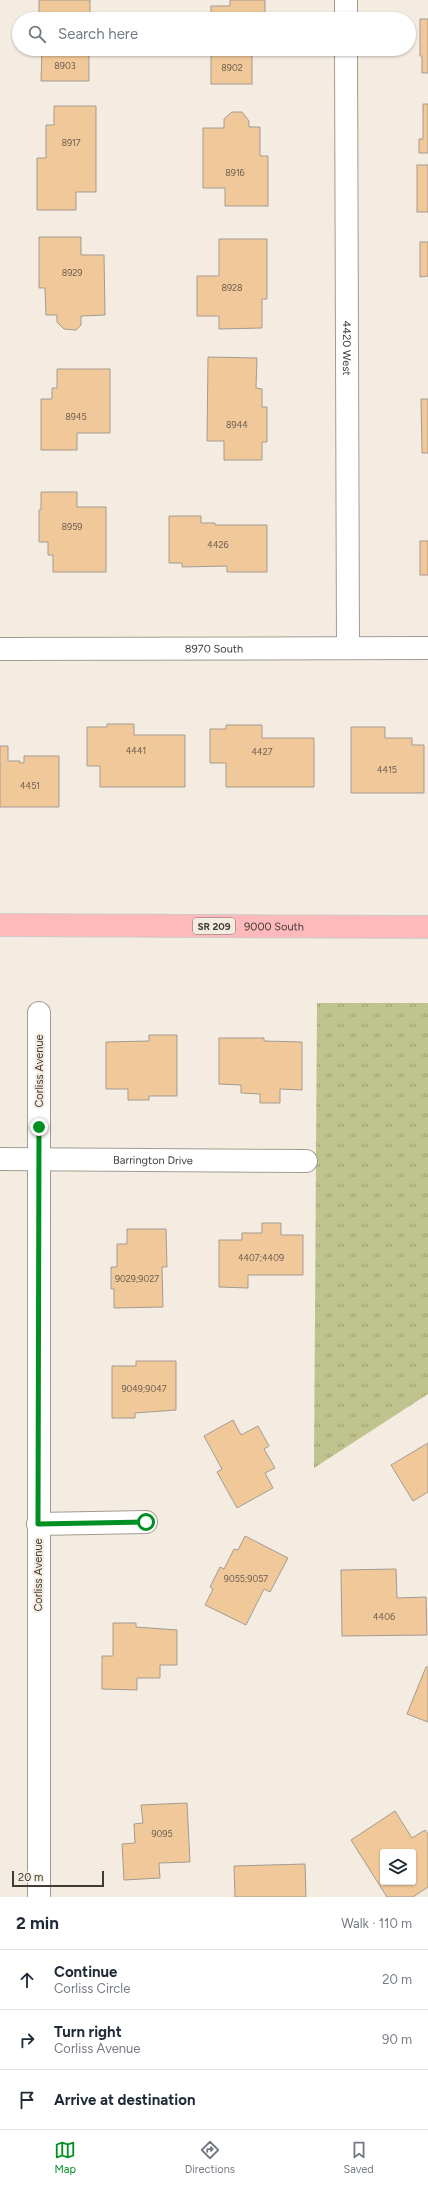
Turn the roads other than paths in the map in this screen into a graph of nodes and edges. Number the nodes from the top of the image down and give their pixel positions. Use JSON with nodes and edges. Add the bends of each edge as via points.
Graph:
{"nodes":[{"id":1,"x":346,"y":0,"type":"edge"},
{"id":2,"x":346,"y":12,"type":"edge"},
{"id":3,"x":346,"y":56,"type":"edge"},
{"id":4,"x":348,"y":648,"type":"junction"},
{"id":5,"x":428,"y":648,"type":"edge"},
{"id":6,"x":0,"y":649,"type":"edge"},
{"id":7,"x":0,"y":925,"type":"edge"},
{"id":8,"x":428,"y":927,"type":"edge"},
{"id":9,"x":39,"y":1013,"type":"dead end"},
{"id":10,"x":0,"y":1159,"type":"edge"},
{"id":11,"x":39,"y":1159,"type":"junction"},
{"id":12,"x":306,"y":1161,"type":"dead end"},
{"id":13,"x":146,"y":1522,"type":"dead end"},
{"id":14,"x":38,"y":1524,"type":"junction"},
{"id":15,"x":39,"y":1897,"type":"edge"}],
"edges":[{"from":1,"to":2,"type":"street"},
{"from":3,"to":4,"type":"street","name":"4420 West"},
{"from":4,"to":5,"type":"street","name":"8970 South"},
{"from":4,"to":6,"type":"street","name":"8970 South"},
{"from":7,"to":8,"type":"main road","name":"9000 South","number":"SR 209"},
{"from":9,"to":11,"type":"street","name":"Corliss Avenue"},
{"from":10,"to":11,"type":"street","name":"Barrington Drive"},
{"from":11,"to":12,"type":"street","name":"Barrington Drive"},
{"from":11,"to":14,"type":"street","name":"Corliss Avenue"},
{"from":13,"to":14,"type":"street"},
{"from":14,"to":15,"type":"street","name":"Corliss Avenue"}]}
